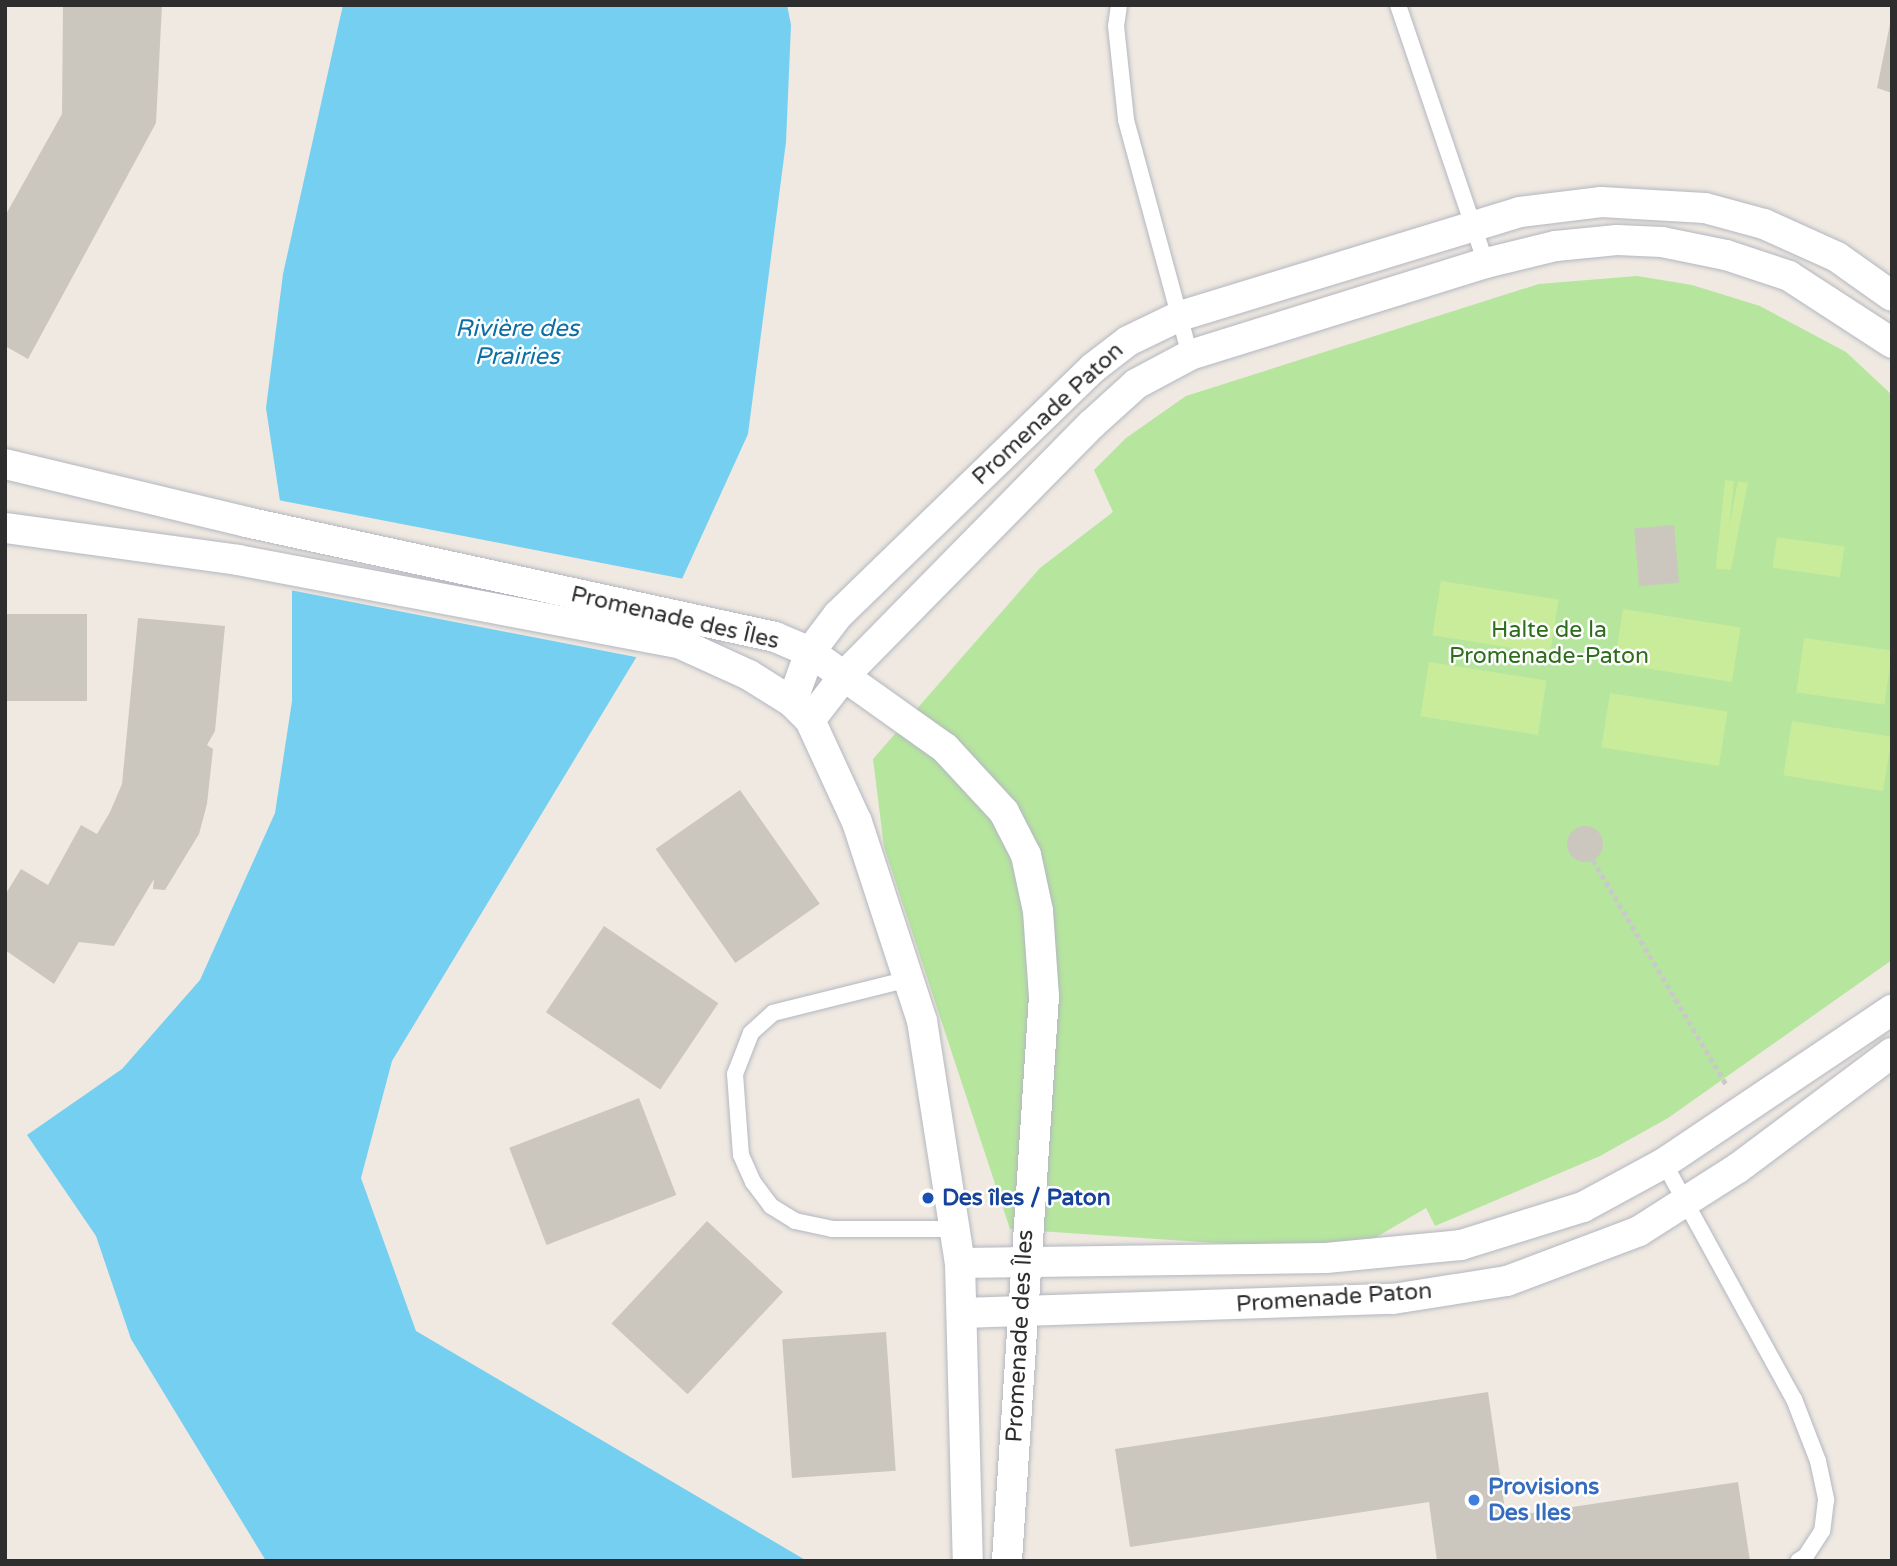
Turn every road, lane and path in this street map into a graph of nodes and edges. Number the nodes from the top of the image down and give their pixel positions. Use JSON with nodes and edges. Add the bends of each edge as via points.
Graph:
{"nodes":[{"id":1,"x":1119,"y":5,"type":"edge"},
{"id":2,"x":1398,"y":5,"type":"edge"},
{"id":3,"x":1668,"y":203,"type":"junction"},
{"id":4,"x":1474,"y":225,"type":"junction"},
{"id":5,"x":1662,"y":242,"type":"junction"},
{"id":6,"x":1486,"y":263,"type":"junction"},
{"id":7,"x":1892,"y":296,"type":"edge"},
{"id":8,"x":1180,"y":316,"type":"junction"},
{"id":9,"x":1890,"y":337,"type":"edge"},
{"id":10,"x":1190,"y":355,"type":"junction"},
{"id":11,"x":5,"y":464,"type":"edge"},
{"id":12,"x":5,"y":528,"type":"edge"},
{"id":13,"x":683,"y":632,"type":"junction"},
{"id":14,"x":810,"y":652,"type":"junction"},
{"id":15,"x":845,"y":675,"type":"junction"},
{"id":16,"x":801,"y":711,"type":"junction"},
{"id":17,"x":1593,"y":860,"type":"dead end"},
{"id":18,"x":909,"y":979,"type":"junction"},
{"id":19,"x":1892,"y":1010,"type":"edge"},
{"id":20,"x":1892,"y":1054,"type":"edge"},
{"id":21,"x":1743,"y":1112,"type":"junction"},
{"id":22,"x":1664,"y":1163,"type":"junction"},
{"id":23,"x":1688,"y":1202,"type":"junction"},
{"id":24,"x":955,"y":1229,"type":"junction"},
{"id":25,"x":1024,"y":1259,"type":"junction"},
{"id":26,"x":960,"y":1264,"type":"junction"},
{"id":27,"x":962,"y":1313,"type":"junction"},
{"id":28,"x":1021,"y":1313,"type":"junction"},
{"id":29,"x":968,"y":1561,"type":"edge"},
{"id":30,"x":1007,"y":1561,"type":"edge"},
{"id":31,"x":1798,"y":1561,"type":"edge"}],
"edges":[{"from":1,"to":8,"type":"lane","via":[[1116,26],[1126,120]]},
{"from":2,"to":4,"type":"lane"},
{"from":3,"to":4,"type":"street","name":"Promenade Paton","via":[[1601,202],[1520,212]]},
{"from":3,"to":5,"type":"lane"},
{"from":3,"to":7,"type":"street","name":"Promenade Paton","via":[[1764,224],[1837,257]]},
{"from":4,"to":6,"type":"lane"},
{"from":4,"to":8,"type":"street","name":"Promenade Paton"},
{"from":5,"to":6,"type":"street","name":"Promenade Paton","via":[[1617,240],[1556,246]]},
{"from":5,"to":9,"type":"street","name":"Promenade Paton","via":[[1727,255],[1789,276]]},
{"from":6,"to":10,"type":"street","name":"Promenade Paton"},
{"from":8,"to":10,"type":"lane"},
{"from":8,"to":14,"type":"street","name":"Promenade Paton","via":[[1128,341],[1093,368],[838,615]]},
{"from":10,"to":15,"type":"street","name":"Promenade Paton","via":[[1136,384],[1092,424]]},
{"from":11,"to":13,"type":"street","name":"Promenade des Îles"},
{"from":12,"to":13,"type":"street","name":"Promenade des Îles","via":[[238,560]]},
{"from":13,"to":14,"type":"street","name":"Promenade des Îles","via":[[775,637]]},
{"from":13,"to":16,"type":"street","name":"Promenade des Îles"},
{"from":14,"to":15,"type":"street","name":"Promenade des Îles"},
{"from":14,"to":16,"type":"street","name":"Promenade Paton"},
{"from":15,"to":16,"type":"street","name":"Promenade Paton"},
{"from":15,"to":25,"type":"street","name":"Promenade des Îles","via":[[945,748],[1004,812],[1026,856],[1038,911],[1044,996]]},
{"from":16,"to":18,"type":"street","via":[[858,822]]},
{"from":17,"to":21,"type":"path"},
{"from":18,"to":24,"type":"street","via":[[922,1021]]},
{"from":18,"to":24,"type":"lane","via":[[773,1013],[751,1033],[735,1074],[741,1155],[752,1182],[771,1206],[795,1221],[832,1229]]},
{"from":19,"to":21,"type":"street","name":"Promenade Paton"},
{"from":20,"to":23,"type":"street","name":"Promenade Paton"},
{"from":21,"to":22,"type":"street","name":"Promenade Paton"},
{"from":22,"to":23,"type":"lane"},
{"from":22,"to":25,"type":"street","name":"Promenade Paton","via":[[1583,1207],[1461,1245],[1326,1258]]},
{"from":23,"to":28,"type":"street","name":"Promenade Paton","via":[[1639,1231],[1507,1282],[1393,1299]]},
{"from":23,"to":31,"type":"lane","via":[[1794,1399],[1818,1461],[1826,1500],[1822,1531]]},
{"from":24,"to":26,"type":"street"},
{"from":25,"to":26,"type":"street","name":"Promenade Paton"},
{"from":25,"to":28,"type":"street","name":"Promenade des Îles"},
{"from":26,"to":27,"type":"street"},
{"from":27,"to":28,"type":"street","name":"Promenade Paton"},
{"from":27,"to":29,"type":"street"},
{"from":28,"to":30,"type":"street","name":"Promenade des Îles"}]}
